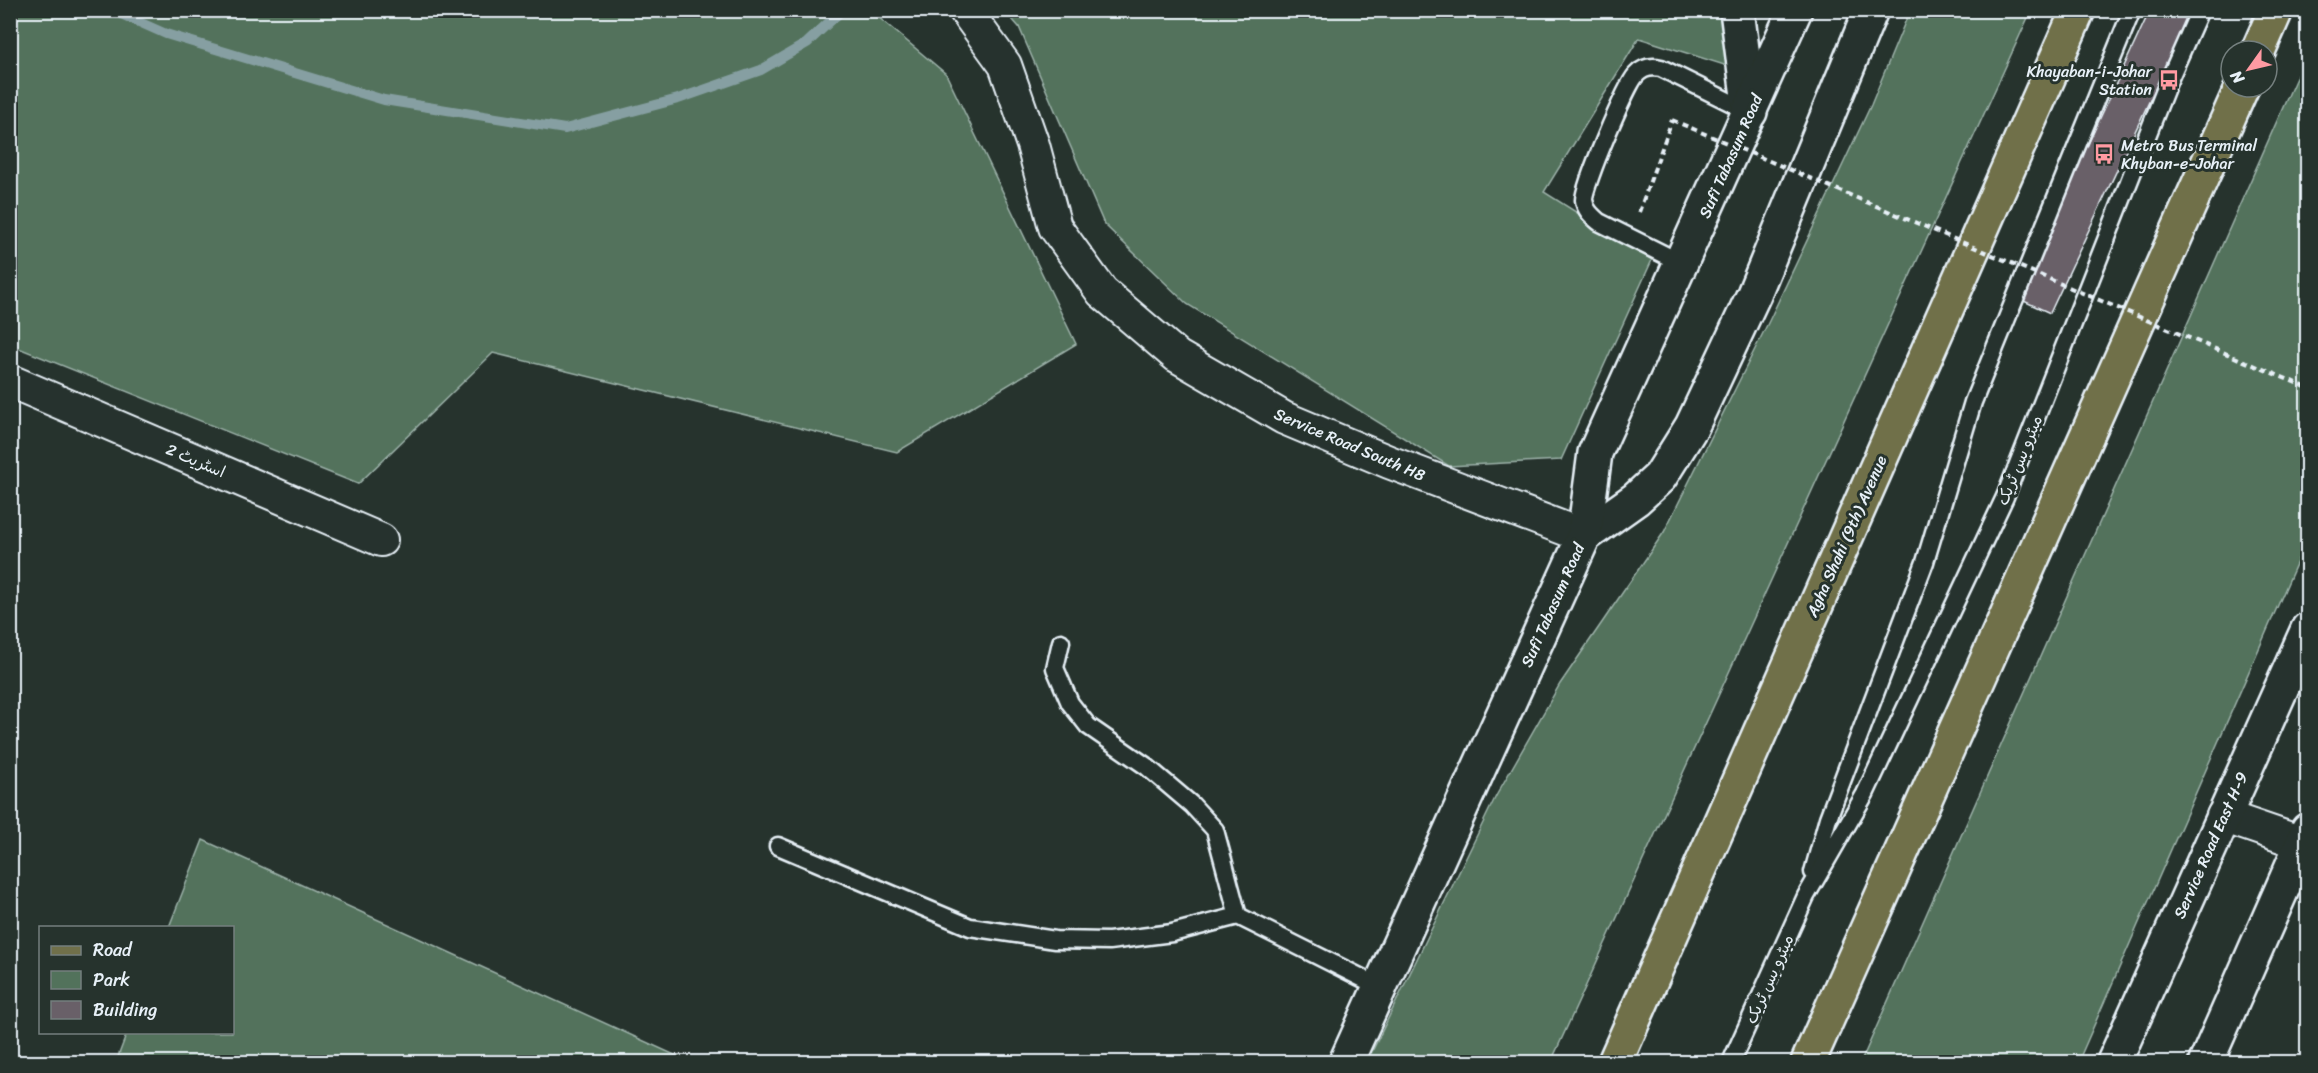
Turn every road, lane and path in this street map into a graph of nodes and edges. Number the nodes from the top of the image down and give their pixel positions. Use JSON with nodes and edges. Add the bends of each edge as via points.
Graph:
{"nodes":[{"id":1,"x":965,"y":10,"type":"edge"},
{"id":2,"x":1737,"y":10,"type":"edge"},
{"id":3,"x":1795,"y":10,"type":"edge"},
{"id":4,"x":1871,"y":10,"type":"edge"},
{"id":5,"x":2078,"y":10,"type":"edge"},
{"id":6,"x":2132,"y":10,"type":"edge"},
{"id":7,"x":2200,"y":10,"type":"edge"},
{"id":8,"x":2276,"y":10,"type":"edge"},
{"id":9,"x":2263,"y":39,"type":"edge"},
{"id":10,"x":2237,"y":99,"type":"edge"},
{"id":11,"x":1750,"y":112,"type":"junction"},
{"id":12,"x":1630,"y":237,"type":"junction"},
{"id":13,"x":1681,"y":263,"type":"junction"},
{"id":14,"x":10,"y":381,"type":"edge"},
{"id":15,"x":2307,"y":388,"type":"edge"},
{"id":16,"x":1584,"y":536,"type":"junction"},
{"id":17,"x":381,"y":540,"type":"dead end"},
{"id":18,"x":2307,"y":628,"type":"edge"},
{"id":19,"x":1061,"y":642,"type":"dead end"},
{"id":20,"x":2223,"y":816,"type":"junction"},
{"id":21,"x":2306,"y":840,"type":"edge"},
{"id":22,"x":778,"y":846,"type":"dead end"},
{"id":23,"x":1806,"y":896,"type":"junction"},
{"id":24,"x":1238,"y":916,"type":"junction"},
{"id":25,"x":1380,"y":987,"type":"junction"},
{"id":26,"x":1346,"y":1062,"type":"edge"},
{"id":27,"x":1615,"y":1062,"type":"edge"},
{"id":28,"x":1731,"y":1062,"type":"edge"},
{"id":29,"x":1808,"y":1062,"type":"edge"},
{"id":30,"x":2114,"y":1062,"type":"edge"},
{"id":31,"x":2206,"y":1062,"type":"edge"}],
"edges":[{"from":1,"to":16,"type":"street","name":"Service Road South H8","via":[[1005,64],[1033,145],[1055,227],[1102,292],[1178,356],[1284,418]]},
{"from":2,"to":11,"type":"street"},
{"from":3,"to":11,"type":"street","name":"Sufi Tabasum Road"},
{"from":4,"to":16,"type":"street","via":[[1754,294],[1692,426],[1660,477]]},
{"from":5,"to":27,"type":"main road","name":"Agha Shahi (9th) Avenue"},
{"from":6,"to":23,"type":"lane","name":"میٹرو بس ٹریک","via":[[1973,402],[1925,562],[1828,818]]},
{"from":7,"to":23,"type":"lane","name":"میٹرو بس ٹریک","via":[[2005,497],[1865,794]]},
{"from":8,"to":9,"type":"main road"},
{"from":10,"to":29,"type":"main road"},
{"from":11,"to":12,"type":"lane","via":[[1661,68],[1652,67],[1635,76],[1583,197],[1589,214]]},
{"from":11,"to":13,"type":"street","name":"Sufi Tabasum Road"},
{"from":12,"to":13,"type":"lane"},
{"from":12,"to":15,"type":"path","bridge":true,"via":[[1672,120]]},
{"from":13,"to":16,"type":"street","name":"Sufi Tabasum Road","via":[[1595,453]]},
{"from":14,"to":17,"type":"street","name":"اسٹریٹ 2"},
{"from":16,"to":25,"type":"street","name":"Sufi Tabasum Road"},
{"from":18,"to":20,"type":"street","name":"Service Road East H-9"},
{"from":19,"to":24,"type":"lane","via":[[1055,668],[1070,703],[1088,726],[1146,766],[1215,830]]},
{"from":20,"to":21,"type":"street"},
{"from":20,"to":30,"type":"street","name":"Service Road East H-9"},
{"from":21,"to":31,"type":"street"},
{"from":22,"to":24,"type":"lane","via":[[970,927],[1055,940],[1109,941],[1172,933]]},
{"from":23,"to":28,"type":"lane","name":"میٹرو بس ٹریک"},
{"from":24,"to":25,"type":"lane"},
{"from":25,"to":26,"type":"street","name":"Sufi Tabasum Road"}]}
